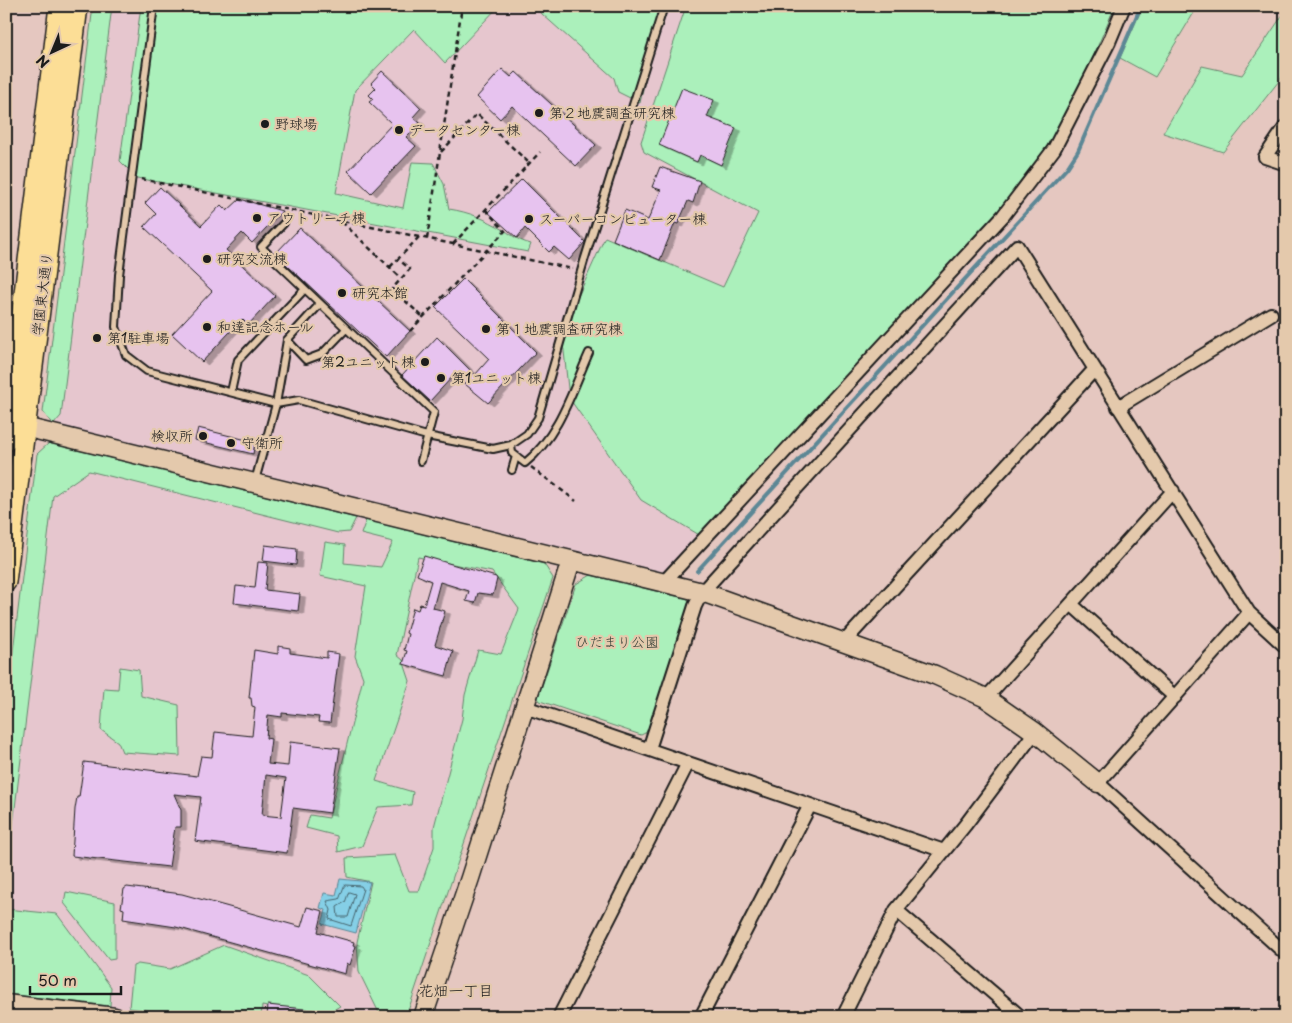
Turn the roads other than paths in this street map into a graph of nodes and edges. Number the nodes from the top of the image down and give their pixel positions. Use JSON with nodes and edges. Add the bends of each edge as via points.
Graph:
{"nodes":[{"id":1,"x":59,"y":6,"type":"edge"},
{"id":2,"x":78,"y":6,"type":"edge"},
{"id":3,"x":154,"y":6,"type":"edge"},
{"id":4,"x":664,"y":6,"type":"edge"},
{"id":5,"x":1124,"y":6,"type":"edge"},
{"id":6,"x":1286,"y":126,"type":"edge"},
{"id":7,"x":1286,"y":164,"type":"edge"},
{"id":8,"x":284,"y":223,"type":"dead end"},
{"id":9,"x":304,"y":290,"type":"junction"},
{"id":10,"x":320,"y":304,"type":"junction"},
{"id":11,"x":1271,"y":314,"type":"dead end"},
{"id":12,"x":346,"y":329,"type":"junction"},
{"id":13,"x":286,"y":340,"type":"junction"},
{"id":14,"x":589,"y":353,"type":"dead end"},
{"id":15,"x":1094,"y":370,"type":"junction"},
{"id":16,"x":231,"y":392,"type":"junction"},
{"id":17,"x":276,"y":404,"type":"junction"},
{"id":18,"x":1118,"y":407,"type":"junction"},
{"id":19,"x":11,"y":429,"type":"edge"},
{"id":20,"x":427,"y":436,"type":"junction"},
{"id":21,"x":511,"y":446,"type":"junction"},
{"id":22,"x":516,"y":456,"type":"junction"},
{"id":23,"x":421,"y":461,"type":"dead end"},
{"id":24,"x":512,"y":470,"type":"dead end"},
{"id":25,"x":254,"y":483,"type":"junction"},
{"id":26,"x":1173,"y":491,"type":"junction"},
{"id":27,"x":571,"y":561,"type":"junction"},
{"id":28,"x":6,"y":582,"type":"edge"},
{"id":29,"x":664,"y":582,"type":"junction"},
{"id":30,"x":702,"y":592,"type":"junction"},
{"id":31,"x":1072,"y":604,"type":"junction"},
{"id":32,"x":1249,"y":613,"type":"junction"},
{"id":33,"x":844,"y":642,"type":"junction"},
{"id":34,"x":1286,"y":647,"type":"edge"},
{"id":35,"x":1175,"y":697,"type":"junction"},
{"id":36,"x":986,"y":698,"type":"junction"},
{"id":37,"x":525,"y":707,"type":"junction"},
{"id":38,"x":1035,"y":732,"type":"junction"},
{"id":39,"x":649,"y":750,"type":"junction"},
{"id":40,"x":688,"y":763,"type":"junction"},
{"id":41,"x":1098,"y":783,"type":"junction"},
{"id":42,"x":810,"y":805,"type":"junction"},
{"id":43,"x":944,"y":851,"type":"junction"},
{"id":44,"x":896,"y":910,"type":"junction"},
{"id":45,"x":1286,"y":954,"type":"edge"},
{"id":46,"x":15,"y":1009,"type":"edge"},
{"id":47,"x":115,"y":1017,"type":"edge"},
{"id":48,"x":423,"y":1017,"type":"edge"},
{"id":49,"x":559,"y":1017,"type":"edge"},
{"id":50,"x":700,"y":1017,"type":"edge"},
{"id":51,"x":843,"y":1017,"type":"edge"},
{"id":52,"x":1021,"y":1017,"type":"edge"}],
"edges":[{"from":1,"to":19,"type":"main road","name":"学園東大通り"},
{"from":2,"to":19,"type":"main road","name":"学園東大通り"},
{"from":3,"to":16,"type":"lane","via":[[119,275],[116,327],[126,355],[147,371]]},
{"from":4,"to":21,"type":"lane","via":[[538,418],[528,434]]},
{"from":5,"to":29,"type":"street","via":[[1054,149],[1003,216]]},
{"from":6,"to":7,"type":"street","via":[[1266,157]]},
{"from":8,"to":9,"type":"lane","via":[[262,247]]},
{"from":9,"to":10,"type":"lane"},
{"from":9,"to":16,"type":"lane","via":[[238,360]]},
{"from":10,"to":12,"type":"lane"},
{"from":10,"to":13,"type":"lane"},
{"from":11,"to":18,"type":"street"},
{"from":12,"to":13,"type":"lane","via":[[322,354],[306,360]]},
{"from":12,"to":20,"type":"lane","via":[[434,412]]},
{"from":13,"to":17,"type":"lane"},
{"from":14,"to":22,"type":"lane","via":[[556,426],[537,453],[525,462]]},
{"from":15,"to":18,"type":"street"},
{"from":15,"to":30,"type":"street","via":[[1017,246]]},
{"from":15,"to":33,"type":"street"},
{"from":16,"to":17,"type":"lane"},
{"from":17,"to":20,"type":"lane","via":[[299,400]]},
{"from":17,"to":25,"type":"lane"},
{"from":18,"to":26,"type":"street"},
{"from":19,"to":25,"type":"street"},
{"from":19,"to":28,"type":"main road","name":"学園東大通り"},
{"from":20,"to":21,"type":"lane","via":[[492,449]]},
{"from":20,"to":23,"type":"lane"},
{"from":21,"to":22,"type":"lane"},
{"from":22,"to":24,"type":"lane"},
{"from":25,"to":27,"type":"street"},
{"from":26,"to":31,"type":"street"},
{"from":26,"to":32,"type":"street"},
{"from":27,"to":29,"type":"street"},
{"from":27,"to":37,"type":"street"},
{"from":29,"to":30,"type":"street"},
{"from":30,"to":33,"type":"street"},
{"from":30,"to":39,"type":"street"},
{"from":31,"to":35,"type":"street"},
{"from":31,"to":36,"type":"street"},
{"from":32,"to":34,"type":"street"},
{"from":32,"to":35,"type":"street"},
{"from":33,"to":36,"type":"street"},
{"from":35,"to":41,"type":"street"},
{"from":36,"to":38,"type":"street"},
{"from":37,"to":39,"type":"street"},
{"from":37,"to":48,"type":"street"},
{"from":38,"to":41,"type":"street"},
{"from":38,"to":43,"type":"street"},
{"from":39,"to":40,"type":"street"},
{"from":40,"to":42,"type":"street"},
{"from":40,"to":49,"type":"street"},
{"from":41,"to":45,"type":"street"},
{"from":42,"to":43,"type":"street"},
{"from":42,"to":50,"type":"street"},
{"from":43,"to":44,"type":"street"},
{"from":44,"to":51,"type":"street"},
{"from":44,"to":52,"type":"street"},
{"from":46,"to":47,"type":"street"}]}
